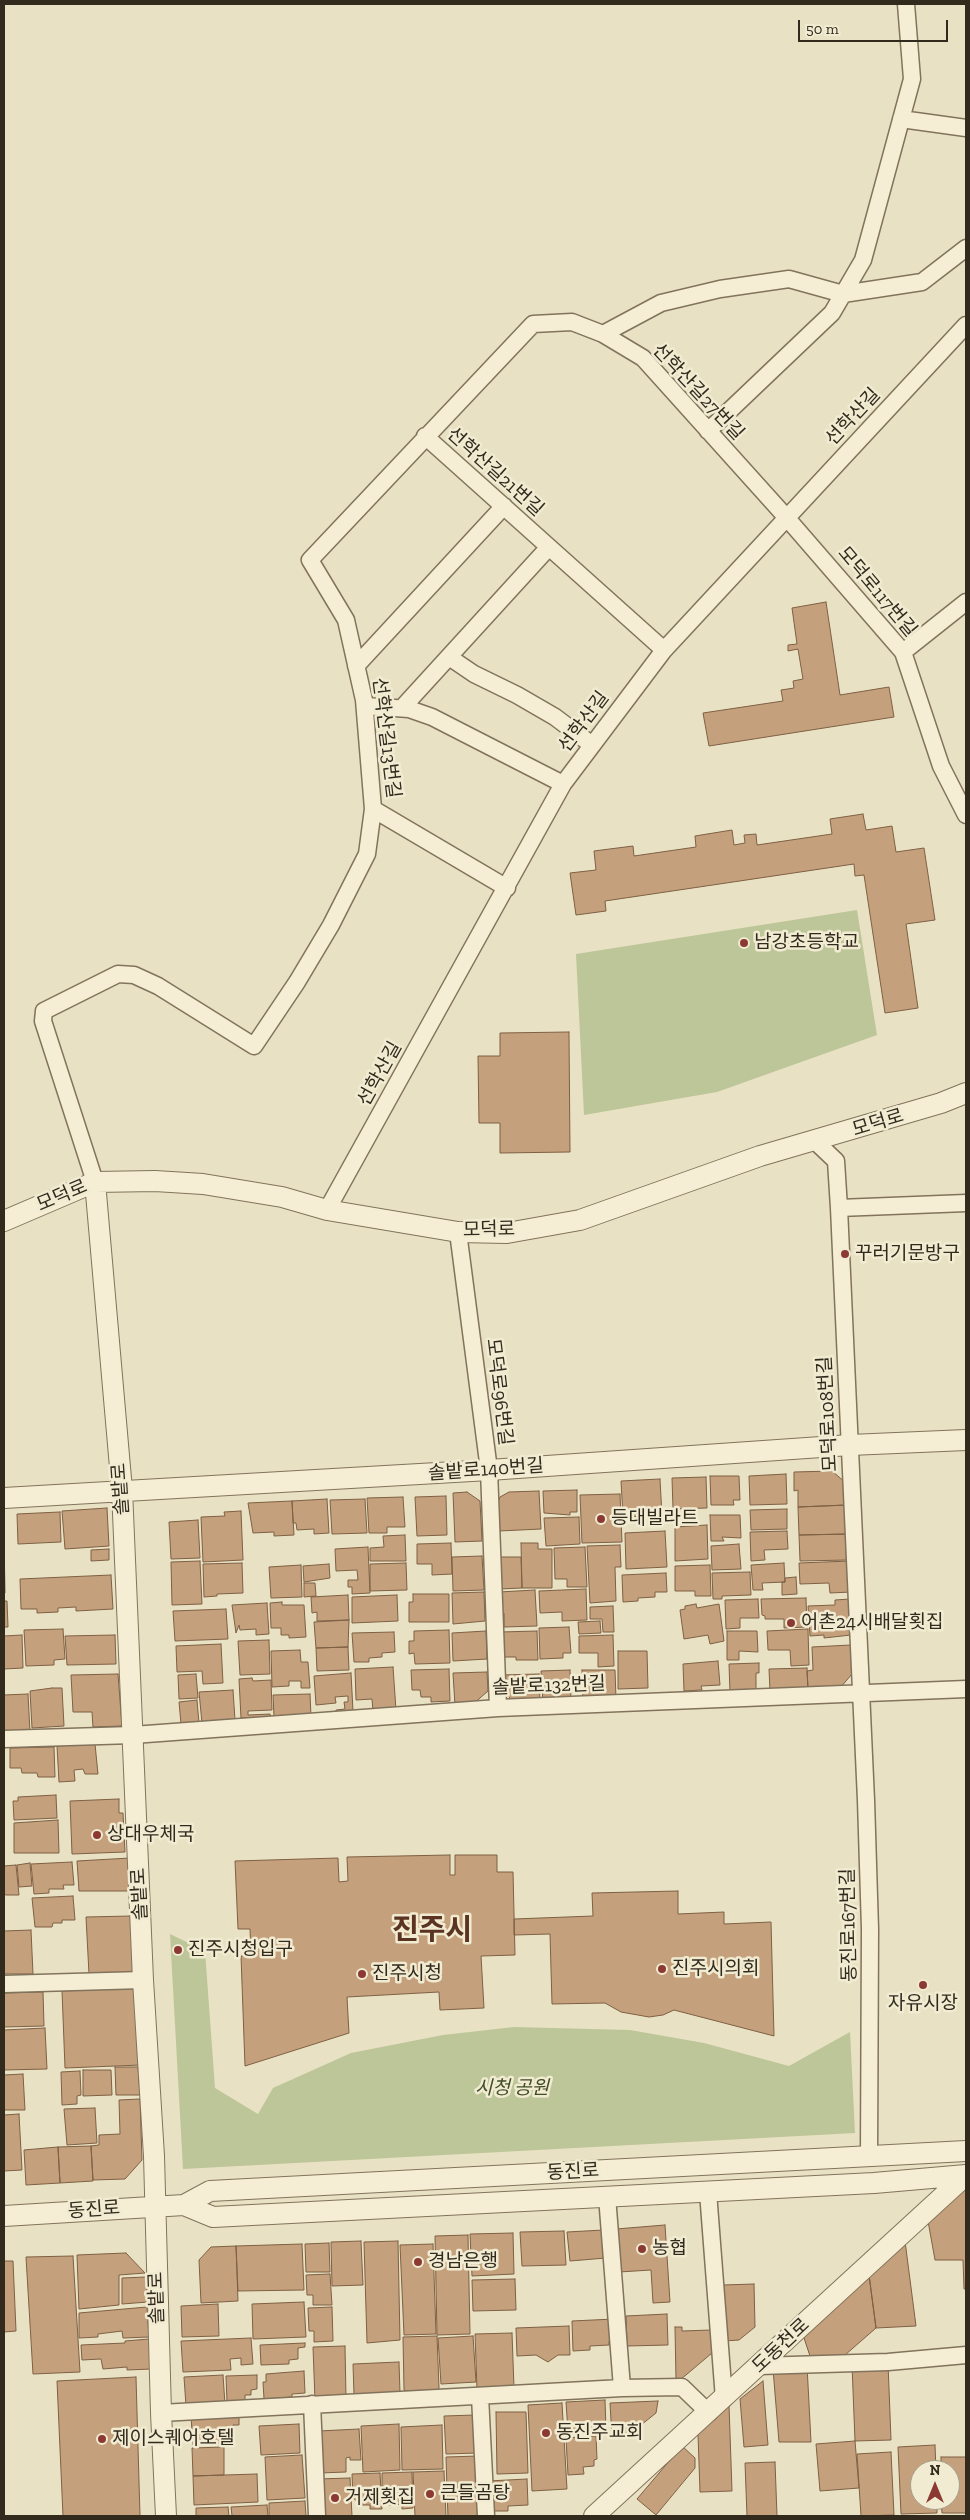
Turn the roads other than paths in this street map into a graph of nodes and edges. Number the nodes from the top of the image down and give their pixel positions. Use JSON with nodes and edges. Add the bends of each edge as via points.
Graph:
{"nodes":[{"id":1,"x":906,"y":4,"type":"edge"},
{"id":2,"x":901,"y":118,"type":"junction"},
{"id":3,"x":966,"y":128,"type":"edge"},
{"id":4,"x":966,"y":248,"type":"edge"},
{"id":5,"x":843,"y":294,"type":"junction"},
{"id":6,"x":966,"y":325,"type":"edge"},
{"id":7,"x":603,"y":334,"type":"junction"},
{"id":8,"x":708,"y":430,"type":"junction"},
{"id":9,"x":425,"y":436,"type":"junction"},
{"id":10,"x":504,"y":506,"type":"junction"},
{"id":11,"x":786,"y":517,"type":"junction"},
{"id":12,"x":549,"y":547,"type":"junction"},
{"id":13,"x":310,"y":560,"type":"joint"},
{"id":14,"x":966,"y":602,"type":"edge"},
{"id":15,"x":664,"y":650,"type":"junction"},
{"id":16,"x":904,"y":652,"type":"junction"},
{"id":17,"x":449,"y":657,"type":"junction"},
{"id":18,"x":356,"y":666,"type":"junction"},
{"id":19,"x":365,"y":706,"type":"junction"},
{"id":20,"x":402,"y":708,"type":"junction"},
{"id":21,"x":592,"y":745,"type":"junction"},
{"id":22,"x":563,"y":784,"type":"junction"},
{"id":23,"x":373,"y":809,"type":"junction"},
{"id":24,"x":966,"y":815,"type":"edge"},
{"id":25,"x":507,"y":888,"type":"junction"},
{"id":26,"x":966,"y":1093,"type":"edge"},
{"id":27,"x":815,"y":1142,"type":"junction"},
{"id":28,"x":95,"y":1182,"type":"junction"},
{"id":29,"x":966,"y":1203,"type":"edge"},
{"id":30,"x":839,"y":1208,"type":"junction"},
{"id":31,"x":327,"y":1210,"type":"junction"},
{"id":32,"x":4,"y":1221,"type":"edge"},
{"id":33,"x":458,"y":1232,"type":"junction"},
{"id":34,"x":966,"y":1440,"type":"edge"},
{"id":35,"x":850,"y":1445,"type":"junction"},
{"id":36,"x":489,"y":1470,"type":"junction"},
{"id":37,"x":122,"y":1490,"type":"junction"},
{"id":38,"x":4,"y":1498,"type":"edge"},
{"id":39,"x":966,"y":1689,"type":"edge"},
{"id":40,"x":862,"y":1694,"type":"junction"},
{"id":41,"x":498,"y":1708,"type":"junction"},
{"id":42,"x":133,"y":1735,"type":"junction"},
{"id":43,"x":4,"y":1739,"type":"edge"},
{"id":44,"x":144,"y":1980,"type":"junction"},
{"id":45,"x":4,"y":1984,"type":"edge"},
{"id":46,"x":966,"y":2151,"type":"edge"},
{"id":47,"x":869,"y":2156,"type":"junction"},
{"id":48,"x":966,"y":2175,"type":"edge"},
{"id":49,"x":708,"y":2192,"type":"junction"},
{"id":50,"x":607,"y":2196,"type":"junction"},
{"id":51,"x":184,"y":2205,"type":"junction"},
{"id":52,"x":155,"y":2206,"type":"junction"},
{"id":53,"x":4,"y":2216,"type":"edge"},
{"id":54,"x":966,"y":2355,"type":"edge"},
{"id":55,"x":759,"y":2366,"type":"junction"},
{"id":56,"x":622,"y":2388,"type":"junction"},
{"id":57,"x":480,"y":2396,"type":"junction"},
{"id":58,"x":724,"y":2399,"type":"junction"},
{"id":59,"x":312,"y":2404,"type":"junction"},
{"id":60,"x":161,"y":2413,"type":"junction"},
{"id":61,"x":708,"y":2413,"type":"junction"},
{"id":62,"x":166,"y":2516,"type":"edge"},
{"id":63,"x":317,"y":2516,"type":"edge"},
{"id":64,"x":486,"y":2516,"type":"edge"},
{"id":65,"x":594,"y":2516,"type":"edge"}],
"edges":[{"from":1,"to":2,"type":"street","via":[[912,79]]},
{"from":2,"to":3,"type":"street"},
{"from":2,"to":5,"type":"street","via":[[863,260]]},
{"from":4,"to":5,"type":"street","via":[[922,282]]},
{"from":5,"to":7,"type":"street","via":[[790,279],[720,289],[661,303]]},
{"from":5,"to":8,"type":"street","via":[[832,313]]},
{"from":6,"to":11,"type":"street","name":"선학산길"},
{"from":7,"to":8,"type":"street","name":"선학산길27번길","via":[[643,358]]},
{"from":7,"to":9,"type":"street","name":"선학산길27번길","via":[[572,322],[533,324]]},
{"from":8,"to":11,"type":"street","name":"선학산길27번길"},
{"from":9,"to":10,"type":"street","name":"선학산길21번길"},
{"from":9,"to":13,"type":"street","name":"선학산길21번길"},
{"from":10,"to":12,"type":"street","name":"선학산길21번길"},
{"from":10,"to":18,"type":"street"},
{"from":11,"to":15,"type":"street","name":"선학산길"},
{"from":11,"to":16,"type":"street","name":"모덕로117번길"},
{"from":12,"to":15,"type":"street","name":"선학산길21번길"},
{"from":12,"to":17,"type":"street"},
{"from":13,"to":18,"type":"street","name":"선학산길13번길","via":[[346,620]]},
{"from":14,"to":16,"type":"street"},
{"from":15,"to":21,"type":"street","name":"선학산길"},
{"from":16,"to":24,"type":"street","name":"모덕로117번길","via":[[941,766]]},
{"from":17,"to":20,"type":"street"},
{"from":17,"to":21,"type":"street","via":[[555,717]]},
{"from":18,"to":19,"type":"street","name":"선학산길13번길"},
{"from":19,"to":20,"type":"street"},
{"from":19,"to":23,"type":"street","name":"선학산길13번길"},
{"from":20,"to":22,"type":"street","via":[[432,717]]},
{"from":21,"to":22,"type":"street","name":"선학산길"},
{"from":22,"to":25,"type":"street","name":"선학산길"},
{"from":23,"to":25,"type":"street","name":"선학산길13번길"},
{"from":23,"to":28,"type":"street","via":[[367,854],[331,925],[254,1046],[158,986],[134,975],[118,974],[44,1011],[43,1021]]},
{"from":25,"to":31,"type":"street","name":"선학산길"},
{"from":26,"to":27,"type":"street","name":"모덕로"},
{"from":27,"to":30,"type":"street","name":"모덕로108번길","via":[[836,1161]]},
{"from":27,"to":33,"type":"street","name":"모덕로","via":[[760,1156],[580,1220],[507,1233]]},
{"from":28,"to":31,"type":"street","name":"모덕로","via":[[203,1184],[282,1197]]},
{"from":28,"to":32,"type":"street","name":"모덕로"},
{"from":28,"to":37,"type":"street","name":"솔밭로"},
{"from":29,"to":30,"type":"street"},
{"from":30,"to":35,"type":"street","name":"모덕로108번길"},
{"from":31,"to":33,"type":"street","name":"모덕로"},
{"from":33,"to":36,"type":"street","name":"모덕로96번길"},
{"from":34,"to":35,"type":"street","name":"솔밭로140번길"},
{"from":35,"to":36,"type":"street","name":"솔밭로140번길"},
{"from":35,"to":40,"type":"street","name":"모덕로108번길"},
{"from":36,"to":37,"type":"street","name":"솔밭로140번길"},
{"from":36,"to":41,"type":"street","name":"모덕로96번길"},
{"from":37,"to":38,"type":"street","name":"솔밭로140번길"},
{"from":37,"to":42,"type":"street","name":"솔밭로"},
{"from":39,"to":40,"type":"street","name":"솔밭로132번길"},
{"from":40,"to":41,"type":"street","name":"솔밭로132번길"},
{"from":40,"to":47,"type":"street","name":"동진로167번길","via":[[870,1929]]},
{"from":41,"to":42,"type":"street","name":"솔밭로132번길"},
{"from":42,"to":43,"type":"street","name":"솔밭로132번길"},
{"from":42,"to":44,"type":"street","name":"솔밭로"},
{"from":44,"to":45,"type":"street"},
{"from":44,"to":52,"type":"street","name":"솔밭로"},
{"from":46,"to":47,"type":"street","name":"동진로"},
{"from":47,"to":51,"type":"street","name":"동진로","via":[[210,2191]]},
{"from":48,"to":49,"type":"street","name":"동진로"},
{"from":48,"to":55,"type":"street","name":"도동천로"},
{"from":49,"to":50,"type":"street","name":"동진로"},
{"from":49,"to":58,"type":"street"},
{"from":50,"to":51,"type":"street","name":"동진로","via":[[213,2217]]},
{"from":50,"to":56,"type":"street"},
{"from":51,"to":52,"type":"street","name":"동진로"},
{"from":52,"to":53,"type":"street","name":"동진로"},
{"from":52,"to":60,"type":"street","name":"솔밭로"},
{"from":54,"to":55,"type":"street","via":[[888,2362]]},
{"from":55,"to":58,"type":"street","name":"도동천로"},
{"from":56,"to":57,"type":"street"},
{"from":56,"to":61,"type":"street","via":[[682,2387]]},
{"from":57,"to":59,"type":"street"},
{"from":57,"to":64,"type":"street"},
{"from":58,"to":61,"type":"street","name":"도동천로"},
{"from":59,"to":60,"type":"street"},
{"from":59,"to":63,"type":"street"},
{"from":60,"to":62,"type":"street","name":"솔밭로"},
{"from":61,"to":65,"type":"street","name":"도동천로"}]}
